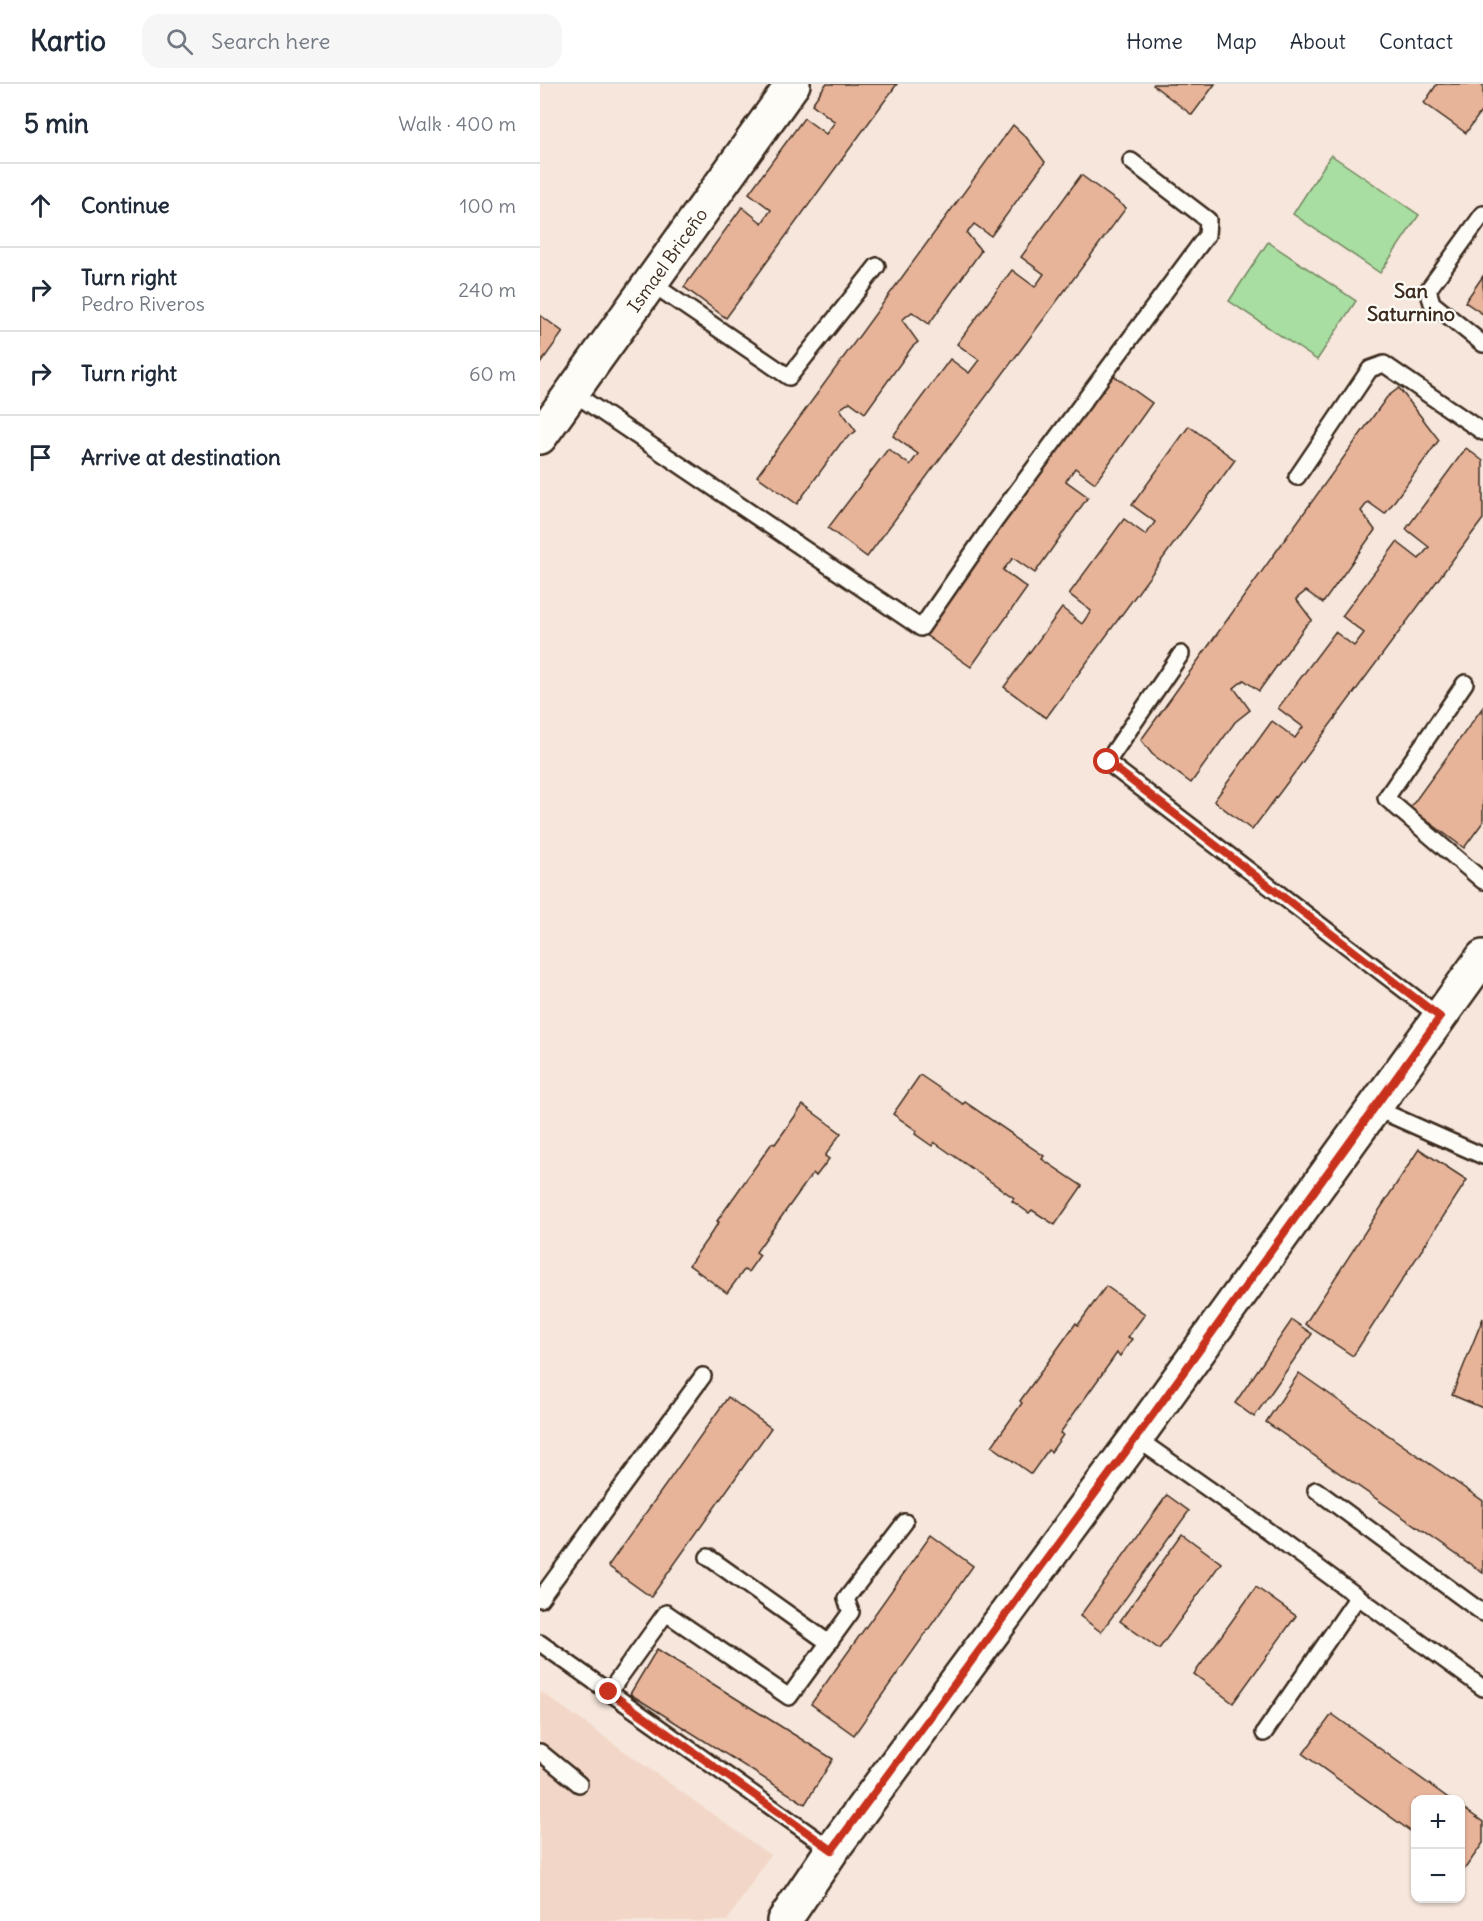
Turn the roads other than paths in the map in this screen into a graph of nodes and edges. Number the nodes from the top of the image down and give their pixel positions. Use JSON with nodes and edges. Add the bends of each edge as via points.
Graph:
{"nodes":[{"id":1,"x":793,"y":84,"type":"edge"},
{"id":2,"x":1131,"y":161,"type":"dead end"},
{"id":3,"x":1483,"y":214,"type":"edge"},
{"id":4,"x":877,"y":266,"type":"dead end"},
{"id":5,"x":651,"y":283,"type":"junction"},
{"id":6,"x":1483,"y":344,"type":"edge"},
{"id":7,"x":573,"y":392,"type":"junction"},
{"id":8,"x":1483,"y":432,"type":"edge"},
{"id":9,"x":540,"y":437,"type":"edge"},
{"id":10,"x":1297,"y":477,"type":"dead end"},
{"id":11,"x":1181,"y":654,"type":"dead end"},
{"id":12,"x":1465,"y":684,"type":"dead end"},
{"id":13,"x":1483,"y":880,"type":"edge"},
{"id":14,"x":1483,"y":957,"type":"edge"},
{"id":15,"x":1440,"y":1017,"type":"junction"},
{"id":16,"x":1375,"y":1108,"type":"junction"},
{"id":17,"x":1483,"y":1156,"type":"edge"},
{"id":18,"x":704,"y":1376,"type":"dead end"},
{"id":19,"x":1136,"y":1438,"type":"junction"},
{"id":20,"x":1316,"y":1490,"type":"dead end"},
{"id":21,"x":904,"y":1522,"type":"dead end"},
{"id":22,"x":708,"y":1557,"type":"dead end"},
{"id":23,"x":1357,"y":1598,"type":"junction"},
{"id":24,"x":540,"y":1599,"type":"edge"},
{"id":25,"x":1483,"y":1613,"type":"edge"},
{"id":26,"x":540,"y":1643,"type":"edge"},
{"id":27,"x":829,"y":1643,"type":"junction"},
{"id":28,"x":1483,"y":1688,"type":"edge"},
{"id":29,"x":609,"y":1692,"type":"junction"},
{"id":30,"x":1264,"y":1733,"type":"dead end"},
{"id":31,"x":540,"y":1752,"type":"edge"},
{"id":32,"x":579,"y":1784,"type":"dead end"},
{"id":33,"x":832,"y":1850,"type":"junction"},
{"id":34,"x":784,"y":1921,"type":"edge"}],
"edges":[{"from":1,"to":5,"type":"street","name":"Ismael Briceño"},
{"from":2,"to":7,"type":"lane","via":[[1208,220],[1207,236],[995,521],[921,628]]},
{"from":3,"to":6,"type":"lane","via":[[1428,290],[1432,303]]},
{"from":4,"to":5,"type":"lane","via":[[789,377]]},
{"from":5,"to":7,"type":"street","name":"Ismael Briceño"},
{"from":7,"to":9,"type":"street","name":"Ismael Briceño"},
{"from":8,"to":10,"type":"lane","via":[[1384,364],[1370,369]]},
{"from":11,"to":15,"type":"lane","via":[[1107,762]]},
{"from":12,"to":13,"type":"lane","via":[[1386,798]]},
{"from":14,"to":15,"type":"street"},
{"from":15,"to":16,"type":"street"},
{"from":16,"to":17,"type":"lane"},
{"from":16,"to":19,"type":"street"},
{"from":18,"to":24,"type":"lane"},
{"from":19,"to":23,"type":"lane"},
{"from":19,"to":33,"type":"street"},
{"from":20,"to":25,"type":"lane"},
{"from":21,"to":27,"type":"lane","via":[[846,1599],[851,1612]]},
{"from":22,"to":27,"type":"lane"},
{"from":23,"to":28,"type":"lane"},
{"from":23,"to":30,"type":"lane"},
{"from":26,"to":29,"type":"lane"},
{"from":27,"to":29,"type":"lane","via":[[789,1697],[666,1613]]},
{"from":29,"to":33,"type":"lane"},
{"from":31,"to":32,"type":"lane"},
{"from":33,"to":34,"type":"street"}]}
